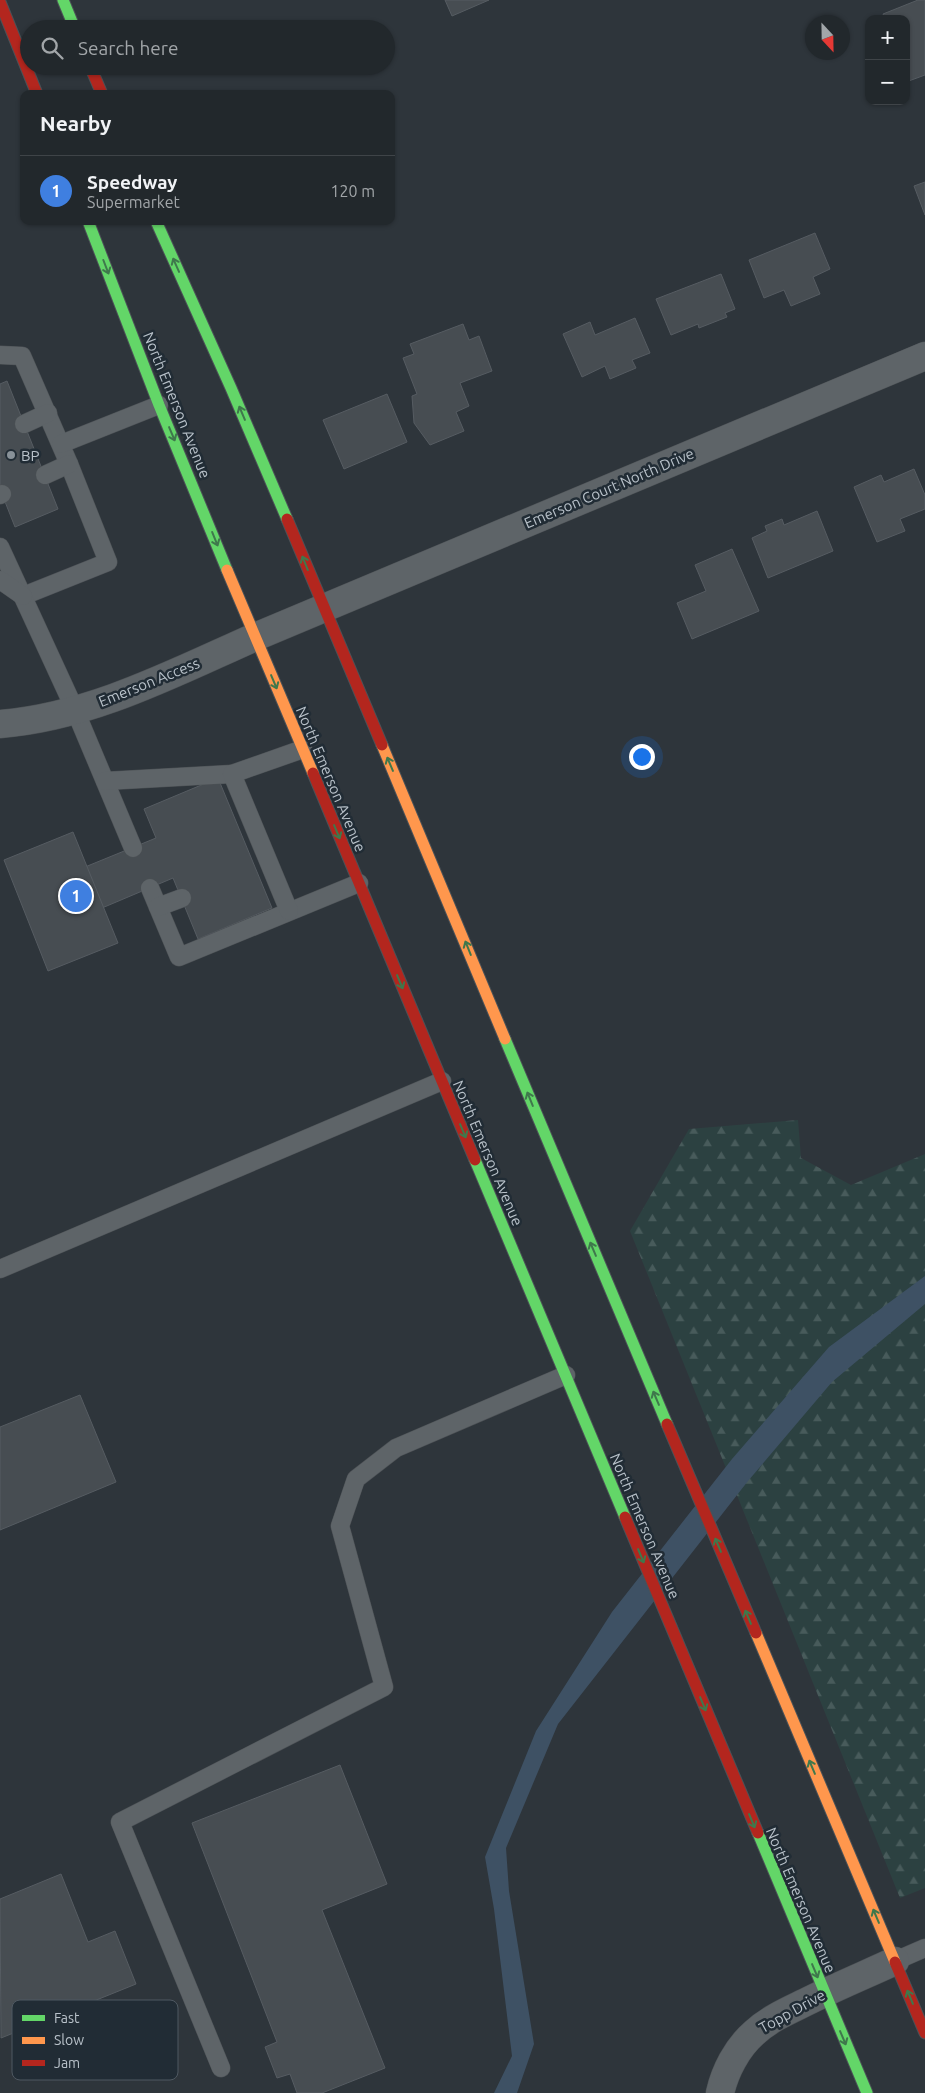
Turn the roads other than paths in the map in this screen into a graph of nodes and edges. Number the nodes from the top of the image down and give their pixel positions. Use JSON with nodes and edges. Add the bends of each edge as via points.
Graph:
{"nodes":[{"id":1,"x":63,"y":0,"type":"edge"},
{"id":2,"x":0,"y":2,"type":"edge"},
{"id":3,"x":71,"y":20,"type":"edge"},
{"id":4,"x":20,"y":52,"type":"edge"},
{"id":5,"x":29,"y":75,"type":"edge"},
{"id":6,"x":94,"y":75,"type":"edge"},
{"id":7,"x":35,"y":90,"type":"edge"},
{"id":8,"x":100,"y":90,"type":"edge"},
{"id":9,"x":90,"y":225,"type":"edge"},
{"id":10,"x":158,"y":225,"type":"edge"},
{"id":11,"x":0,"y":355,"type":"edge"},
{"id":12,"x":925,"y":356,"type":"edge"},
{"id":13,"x":159,"y":404,"type":"junction"},
{"id":14,"x":48,"y":413,"type":"junction"},
{"id":15,"x":24,"y":424,"type":"dead end"},
{"id":16,"x":61,"y":444,"type":"junction"},
{"id":17,"x":69,"y":464,"type":"junction"},
{"id":18,"x":45,"y":475,"type":"dead end"},
{"id":19,"x":0,"y":546,"type":"edge"},
{"id":20,"x":0,"y":580,"type":"edge"},
{"id":21,"x":23,"y":596,"type":"junction"},
{"id":22,"x":324,"y":608,"type":"junction"},
{"id":23,"x":294,"y":622,"type":"joint"},
{"id":24,"x":255,"y":637,"type":"junction"},
{"id":25,"x":75,"y":710,"type":"junction"},
{"id":26,"x":0,"y":724,"type":"edge"},
{"id":27,"x":302,"y":749,"type":"junction"},
{"id":28,"x":232,"y":774,"type":"junction"},
{"id":29,"x":105,"y":781,"type":"junction"},
{"id":30,"x":133,"y":848,"type":"dead end"},
{"id":31,"x":359,"y":883,"type":"junction"},
{"id":32,"x":150,"y":888,"type":"dead end"},
{"id":33,"x":182,"y":898,"type":"dead end"},
{"id":34,"x":158,"y":907,"type":"junction"},
{"id":35,"x":290,"y":911,"type":"junction"},
{"id":36,"x":442,"y":1081,"type":"junction"},
{"id":37,"x":0,"y":1269,"type":"edge"},
{"id":38,"x":566,"y":1375,"type":"junction"},
{"id":39,"x":925,"y":1948,"type":"edge"},
{"id":40,"x":895,"y":1961,"type":"junction"},
{"id":41,"x":824,"y":1993,"type":"junction"},
{"id":42,"x":925,"y":2033,"type":"edge"},
{"id":43,"x":221,"y":2068,"type":"dead end"},
{"id":44,"x":720,"y":2093,"type":"edge"},
{"id":45,"x":867,"y":2093,"type":"edge"}],
"edges":[{"from":1,"to":3,"type":"main road"},
{"from":2,"to":4,"type":"main road"},
{"from":5,"to":7,"type":"main road"},
{"from":6,"to":8,"type":"main road"},
{"from":9,"to":13,"type":"main road","name":"North Emerson Avenue","one_way":true},
{"from":22,"to":10,"type":"main road","one_way":true,"via":[[232,388]]},
{"from":11,"to":14,"type":"lane","via":[[22,356]]},
{"from":12,"to":22,"type":"street","name":"Emerson Court North Drive"},
{"from":13,"to":16,"type":"lane"},
{"from":13,"to":24,"type":"main road","name":"North Emerson Avenue","one_way":true},
{"from":14,"to":15,"type":"lane"},
{"from":14,"to":16,"type":"lane"},
{"from":16,"to":17,"type":"lane"},
{"from":17,"to":18,"type":"lane"},
{"from":17,"to":21,"type":"lane","via":[[108,562]]},
{"from":19,"to":21,"type":"lane"},
{"from":20,"to":21,"type":"lane"},
{"from":21,"to":25,"type":"lane"},
{"from":22,"to":23,"type":"street","name":"Emerson Court North Drive"},
{"from":40,"to":22,"type":"main road","one_way":true},
{"from":23,"to":24,"type":"street","name":"Emerson Access"},
{"from":24,"to":25,"type":"street","name":"Emerson Access","via":[[152,683]]},
{"from":24,"to":27,"type":"main road","name":"North Emerson Avenue","one_way":true},
{"from":25,"to":26,"type":"street","name":"Emerson Access","via":[[27,722]]},
{"from":25,"to":29,"type":"lane"},
{"from":27,"to":28,"type":"lane"},
{"from":27,"to":31,"type":"main road","name":"North Emerson Avenue","one_way":true},
{"from":28,"to":29,"type":"lane"},
{"from":28,"to":35,"type":"lane","via":[[241,814],[262,864]]},
{"from":29,"to":30,"type":"lane"},
{"from":31,"to":35,"type":"lane"},
{"from":31,"to":36,"type":"main road","name":"North Emerson Avenue","one_way":true},
{"from":32,"to":34,"type":"lane"},
{"from":33,"to":34,"type":"lane"},
{"from":34,"to":35,"type":"lane","via":[[179,957]]},
{"from":36,"to":37,"type":"lane"},
{"from":36,"to":38,"type":"main road","name":"North Emerson Avenue","one_way":true},
{"from":38,"to":41,"type":"main road","name":"North Emerson Avenue","one_way":true},
{"from":38,"to":43,"type":"lane","via":[[396,1448],[356,1479],[340,1526],[384,1687],[120,1822]]},
{"from":39,"to":40,"type":"lane"},
{"from":40,"to":41,"type":"street","name":"Topp Drive"},
{"from":42,"to":40,"type":"main road","one_way":true},
{"from":41,"to":44,"type":"street","name":"Topp Drive","via":[[771,2020],[753,2034],[736,2054]]},
{"from":41,"to":45,"type":"main road","name":"North Emerson Avenue","one_way":true}]}
